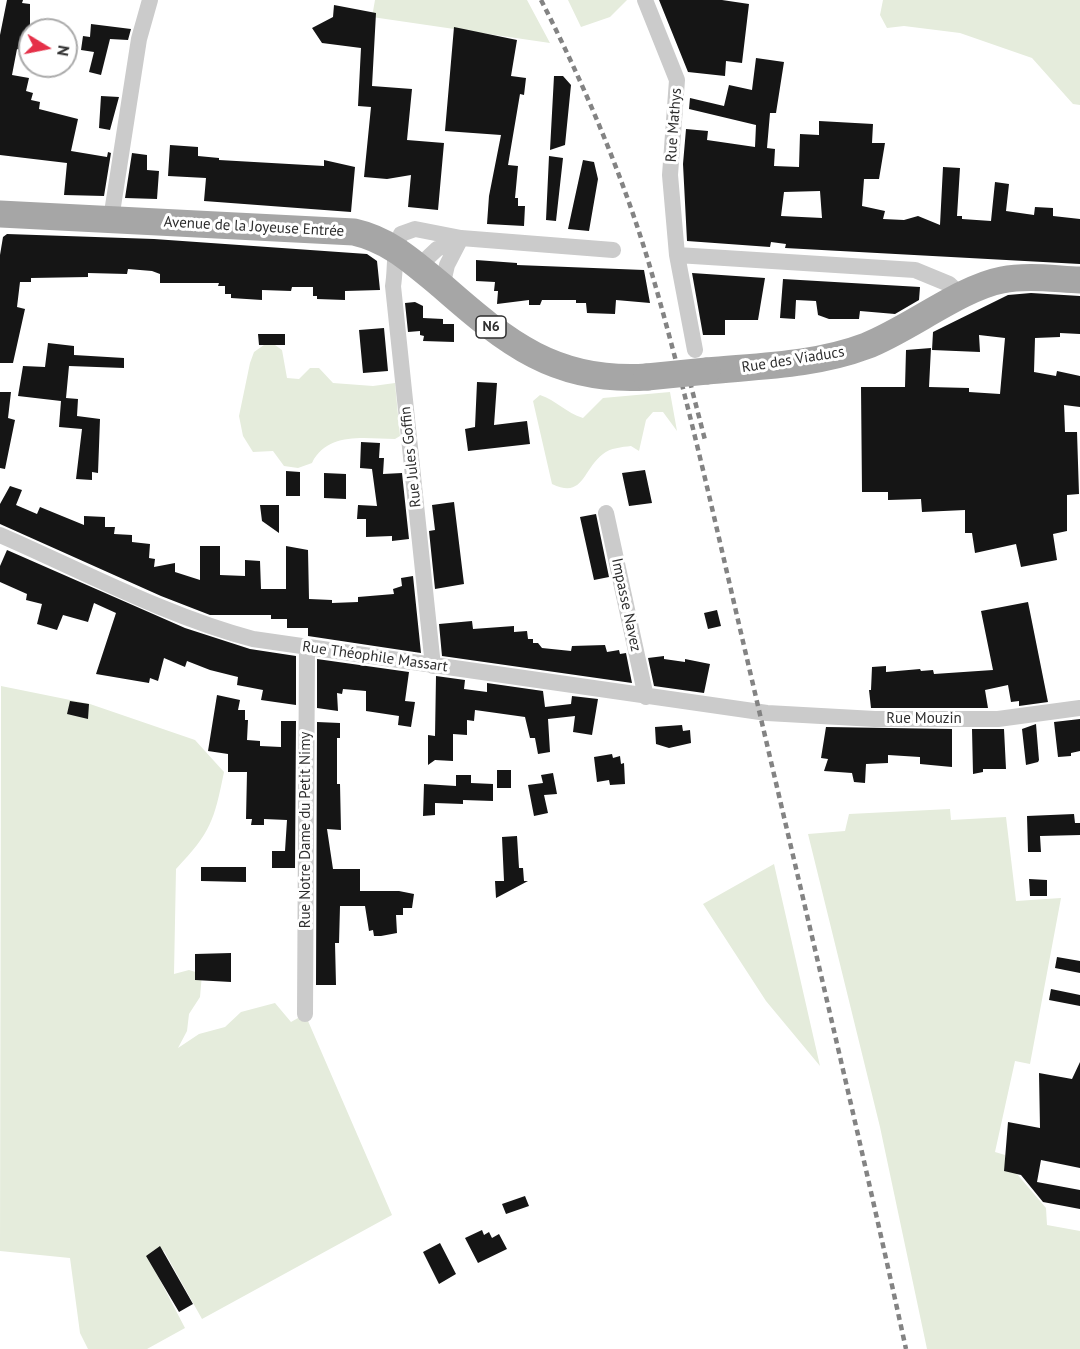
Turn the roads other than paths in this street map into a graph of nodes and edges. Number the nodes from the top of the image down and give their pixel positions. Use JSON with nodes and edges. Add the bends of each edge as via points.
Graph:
{"nodes":[{"id":1,"x":150,"y":0,"type":"edge"},
{"id":2,"x":645,"y":0,"type":"edge"},
{"id":3,"x":0,"y":214,"type":"edge"},
{"id":4,"x":111,"y":219,"type":"junction"},
{"id":5,"x":461,"y":238,"type":"junction"},
{"id":6,"x":394,"y":248,"type":"junction"},
{"id":7,"x":613,"y":250,"type":"dead end"},
{"id":8,"x":677,"y":255,"type":"junction"},
{"id":9,"x":419,"y":266,"type":"junction"},
{"id":10,"x":1080,"y":280,"type":"edge"},
{"id":11,"x":442,"y":287,"type":"junction"},
{"id":12,"x":962,"y":296,"type":"junction"},
{"id":13,"x":701,"y":361,"type":"junction"},
{"id":14,"x":647,"y":377,"type":"joint"},
{"id":15,"x":606,"y":513,"type":"dead end"},
{"id":16,"x":0,"y":535,"type":"edge"},
{"id":17,"x":307,"y":647,"type":"junction"},
{"id":18,"x":433,"y":666,"type":"junction"},
{"id":19,"x":646,"y":697,"type":"junction"},
{"id":20,"x":1080,"y":708,"type":"edge"},
{"id":21,"x":767,"y":713,"type":"joint"},
{"id":22,"x":305,"y":1014,"type":"dead end"}],
"edges":[{"from":1,"to":4,"type":"street","via":[[139,39]]},
{"from":2,"to":8,"type":"street","name":"Rue Mathys","via":[[677,80],[670,175]]},
{"from":3,"to":4,"type":"main road","number":"N6"},
{"from":4,"to":6,"type":"main road","name":"Avenue de la Joyeuse Entrée","number":"N6","via":[[354,232]]},
{"from":5,"to":6,"type":"street","via":[[415,229],[401,234]]},
{"from":5,"to":7,"type":"street"},
{"from":5,"to":9,"type":"street","via":[[437,249]]},
{"from":5,"to":11,"type":"street","via":[[447,265]]},
{"from":6,"to":9,"type":"main road","name":"Avenue de la Joyeuse Entrée","number":"N6"},
{"from":6,"to":18,"type":"street","name":"Rue Jules Goffin","via":[[397,267],[393,286]]},
{"from":8,"to":12,"type":"street","via":[[915,270],[949,284]]},
{"from":8,"to":13,"type":"street","name":"Rue Mathys"},
{"from":9,"to":11,"type":"main road","name":"Avenue de la Joyeuse Entrée","number":"N6"},
{"from":10,"to":12,"type":"main road","name":"Rue des Viaducs","number":"N6","via":[[1013,278]]},
{"from":11,"to":14,"type":"main road","name":"Avenue de la Joyeuse Entrée","number":"N6","via":[[539,359],[578,374]]},
{"from":12,"to":13,"type":"main road","name":"Rue des Viaducs","number":"N6","via":[[890,336],[842,354]]},
{"from":13,"to":14,"type":"main road","name":"Rue des Viaducs","number":"N6","bridge":true},
{"from":15,"to":19,"type":"street","name":"Impasse Navez"},
{"from":16,"to":17,"type":"street","name":"Rue Théophile Massart","via":[[221,630]]},
{"from":17,"to":18,"type":"street","name":"Rue Théophile Massart"},
{"from":17,"to":22,"type":"street","name":"Rue Notre Dame du Petit Nimy"},
{"from":18,"to":19,"type":"street","name":"Rue Théophile Massart"},
{"from":19,"to":21,"type":"street","name":"Rue Théophile Massart"},
{"from":20,"to":21,"type":"street","name":"Rue Mouzin","via":[[998,719],[875,719]]}]}
